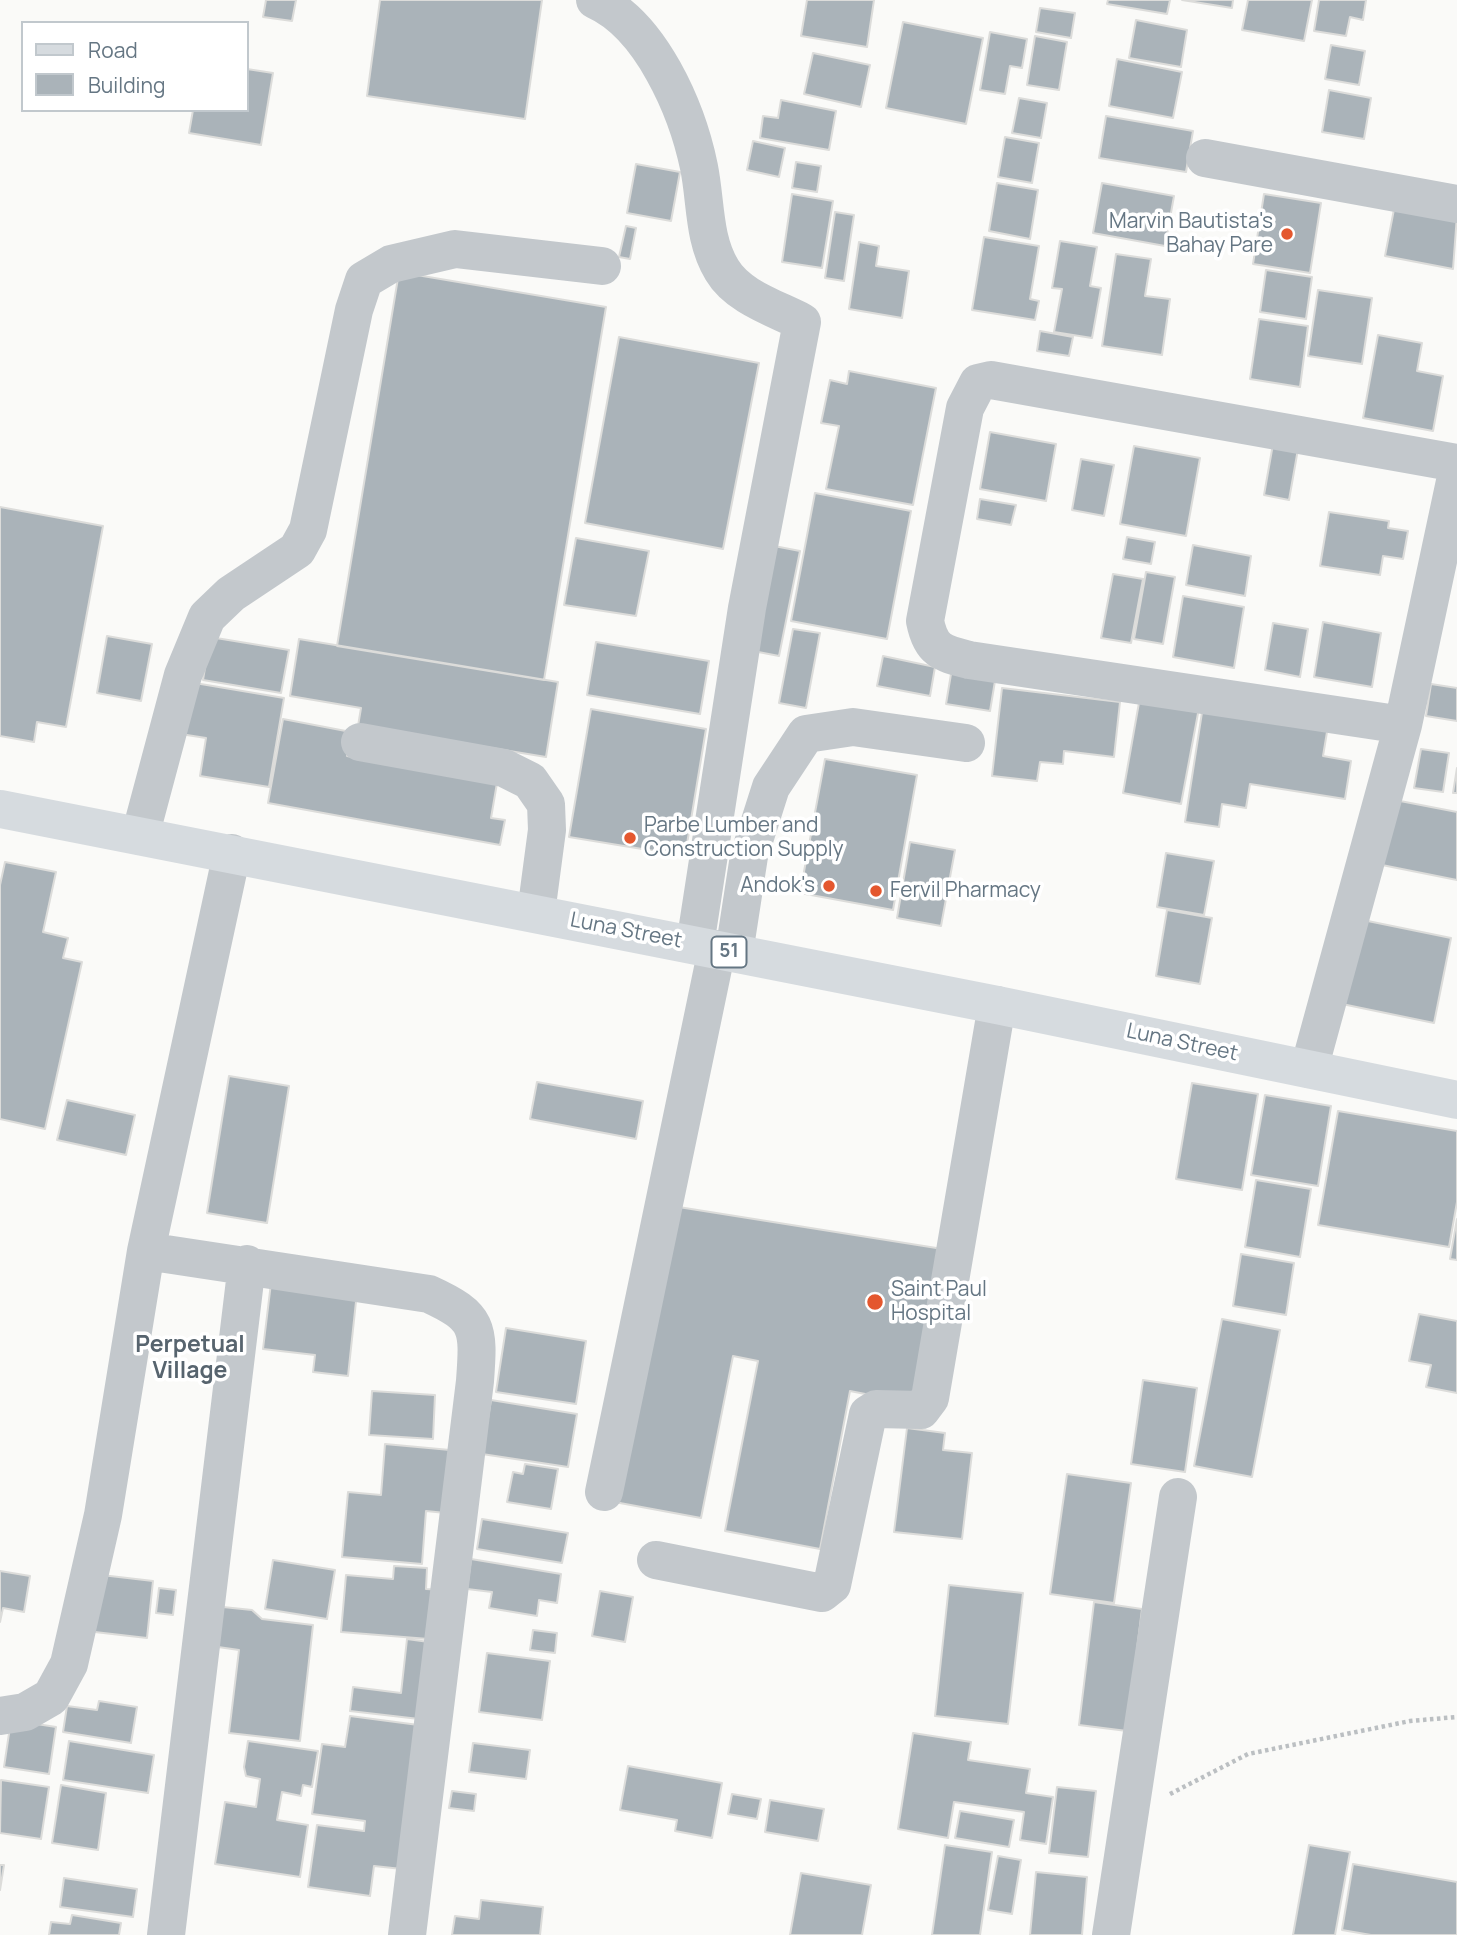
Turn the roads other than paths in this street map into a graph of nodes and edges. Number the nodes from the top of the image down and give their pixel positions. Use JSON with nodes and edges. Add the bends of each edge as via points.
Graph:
{"nodes":[{"id":1,"x":595,"y":0,"type":"edge"},
{"id":2,"x":1205,"y":158,"type":"dead end"},
{"id":3,"x":1457,"y":204,"type":"edge"},
{"id":4,"x":602,"y":266,"type":"dead end"},
{"id":5,"x":1457,"y":463,"type":"edge"},
{"id":6,"x":1457,"y":472,"type":"edge"},
{"id":7,"x":1446,"y":582,"type":"edge"},
{"id":8,"x":1403,"y":725,"type":"junction"},
{"id":9,"x":360,"y":742,"type":"dead end"},
{"id":10,"x":967,"y":743,"type":"dead end"},
{"id":11,"x":0,"y":809,"type":"edge"},
{"id":12,"x":140,"y":836,"type":"junction"},
{"id":13,"x":232,"y":853,"type":"junction"},
{"id":14,"x":536,"y":914,"type":"junction"},
{"id":15,"x":715,"y":949,"type":"junction"},
{"id":16,"x":997,"y":1004,"type":"junction"},
{"id":17,"x":1309,"y":1069,"type":"junction"},
{"id":18,"x":1457,"y":1100,"type":"edge"},
{"id":19,"x":146,"y":1251,"type":"junction"},
{"id":20,"x":247,"y":1264,"type":"junction"},
{"id":21,"x":604,"y":1492,"type":"dead end"},
{"id":22,"x":1178,"y":1497,"type":"dead end"},
{"id":23,"x":656,"y":1560,"type":"dead end"},
{"id":24,"x":0,"y":1716,"type":"edge"},
{"id":25,"x":166,"y":1935,"type":"edge"},
{"id":26,"x":407,"y":1935,"type":"edge"},
{"id":27,"x":1111,"y":1935,"type":"edge"}],
"edges":[{"from":1,"to":15,"type":"street","via":[[611,7],[640,33],[687,119],[704,218],[722,270],[739,290],[802,322],[747,608]]},
{"from":2,"to":3,"type":"street"},
{"from":4,"to":12,"type":"street","via":[[455,249],[391,264],[364,280],[308,530],[297,550],[231,594],[208,617],[183,675]]},
{"from":5,"to":8,"type":"street","via":[[991,380],[978,383],[965,408],[925,621],[936,649],[969,660]]},
{"from":6,"to":7,"type":"street"},
{"from":7,"to":8,"type":"street"},
{"from":8,"to":17,"type":"street"},
{"from":9,"to":14,"type":"street","via":[[504,768],[530,781],[546,804]]},
{"from":10,"to":15,"type":"street","via":[[853,727],[806,734],[771,787]]},
{"from":11,"to":12,"type":"main road","name":"Luna Street","number":"51"},
{"from":12,"to":13,"type":"main road","name":"Luna Street","number":"51"},
{"from":13,"to":14,"type":"main road","name":"Luna Street","number":"51"},
{"from":13,"to":19,"type":"street"},
{"from":14,"to":15,"type":"main road","name":"Luna Street","number":"51"},
{"from":15,"to":16,"type":"main road","name":"Luna Street","number":"51"},
{"from":15,"to":21,"type":"street"},
{"from":16,"to":17,"type":"main road","name":"Luna Street","number":"51"},
{"from":16,"to":23,"type":"street","via":[[930,1398],[920,1410],[876,1409],[868,1414],[832,1585],[822,1593]]},
{"from":17,"to":18,"type":"main road","name":"Luna Street","number":"51"},
{"from":19,"to":20,"type":"street"},
{"from":19,"to":24,"type":"street","via":[[103,1515],[69,1664],[51,1697],[25,1712]]},
{"from":20,"to":25,"type":"street"},
{"from":20,"to":26,"type":"street","via":[[429,1294],[461,1309],[474,1325],[475,1381]]},
{"from":22,"to":27,"type":"street"}]}
